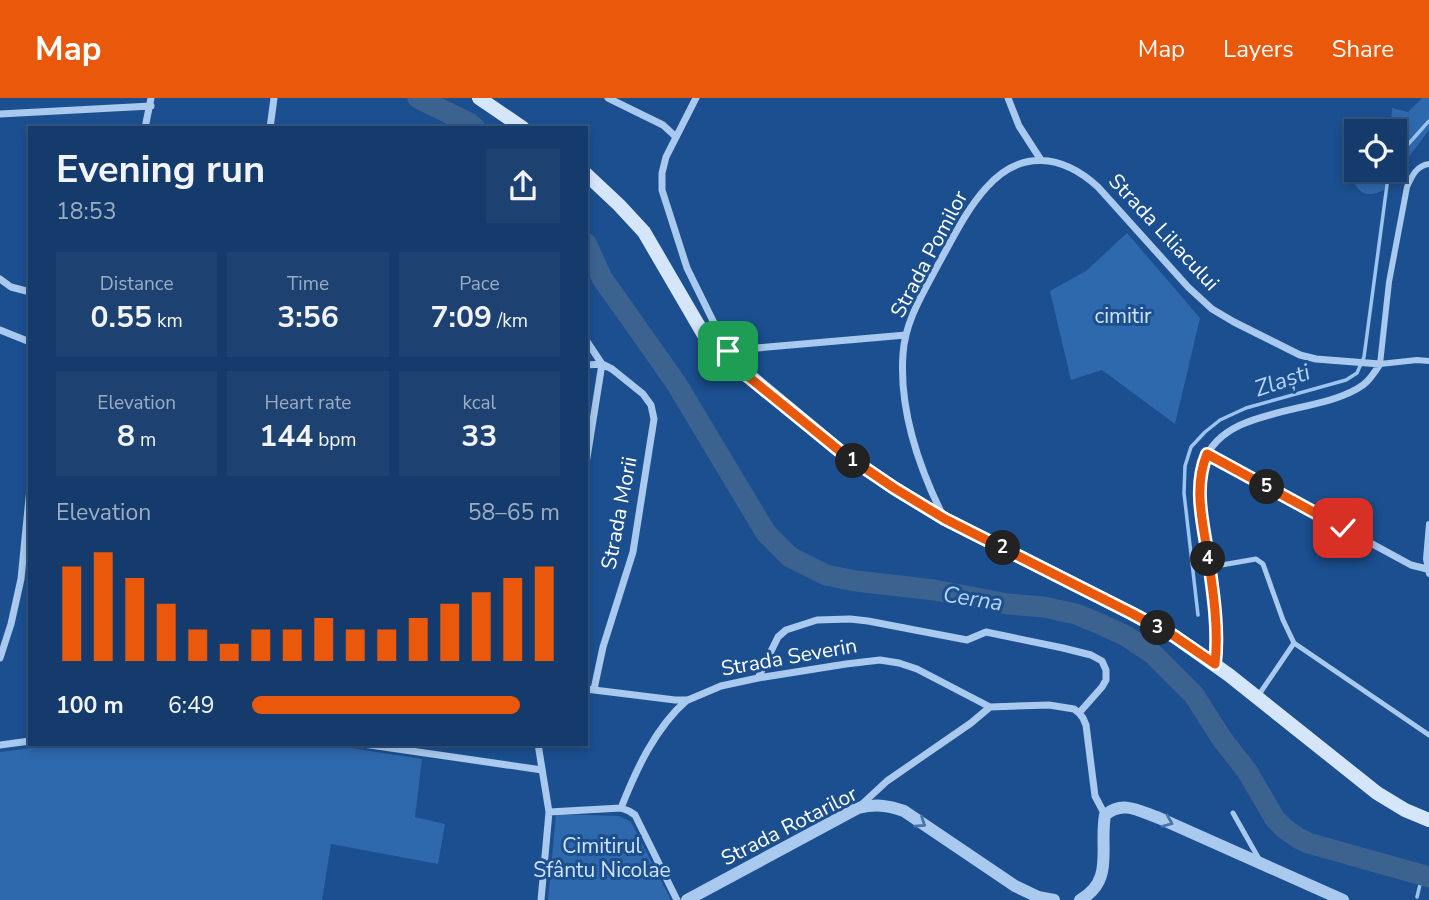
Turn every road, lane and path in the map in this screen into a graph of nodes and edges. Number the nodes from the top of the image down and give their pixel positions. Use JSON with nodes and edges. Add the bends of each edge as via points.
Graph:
{"nodes":[{"id":1,"x":274,"y":98,"type":"edge"},
{"id":2,"x":479,"y":98,"type":"edge"},
{"id":3,"x":608,"y":98,"type":"edge"},
{"id":4,"x":696,"y":98,"type":"edge"},
{"id":5,"x":1008,"y":98,"type":"edge"},
{"id":6,"x":151,"y":102,"type":"edge"},
{"id":7,"x":0,"y":114,"type":"edge"},
{"id":8,"x":145,"y":126,"type":"edge"},
{"id":9,"x":270,"y":126,"type":"edge"},
{"id":10,"x":520,"y":126,"type":"edge"},
{"id":11,"x":676,"y":137,"type":"junction"},
{"id":12,"x":1041,"y":160,"type":"junction"},
{"id":13,"x":1429,"y":164,"type":"edge"},
{"id":14,"x":588,"y":176,"type":"edge"},
{"id":15,"x":0,"y":279,"type":"edge"},
{"id":16,"x":28,"y":291,"type":"edge"},
{"id":17,"x":0,"y":330,"type":"edge"},
{"id":18,"x":906,"y":335,"type":"junction"},
{"id":19,"x":28,"y":341,"type":"edge"},
{"id":20,"x":588,"y":344,"type":"edge"},
{"id":21,"x":719,"y":352,"type":"junction"},
{"id":22,"x":1429,"y":361,"type":"edge"},
{"id":23,"x":602,"y":364,"type":"junction"},
{"id":24,"x":1380,"y":364,"type":"junction"},
{"id":25,"x":588,"y":365,"type":"edge"},
{"id":26,"x":588,"y":452,"type":"edge"},
{"id":27,"x":1207,"y":454,"type":"junction"},
{"id":28,"x":28,"y":508,"type":"edge"},
{"id":29,"x":945,"y":519,"type":"junction"},
{"id":30,"x":1429,"y":524,"type":"edge"},
{"id":31,"x":1209,"y":567,"type":"junction"},
{"id":32,"x":1428,"y":572,"type":"edge"},
{"id":33,"x":1294,"y":643,"type":"junction"},
{"id":34,"x":0,"y":658,"type":"edge"},
{"id":35,"x":1215,"y":664,"type":"junction"},
{"id":36,"x":758,"y":678,"type":"junction"},
{"id":37,"x":590,"y":689,"type":"edge"},
{"id":38,"x":1257,"y":697,"type":"junction"},
{"id":39,"x":688,"y":700,"type":"junction"},
{"id":40,"x":990,"y":707,"type":"junction"},
{"id":41,"x":1079,"y":713,"type":"junction"},
{"id":42,"x":0,"y":735,"type":"edge"},
{"id":43,"x":1429,"y":736,"type":"edge"},
{"id":44,"x":28,"y":741,"type":"edge"},
{"id":45,"x":2,"y":745,"type":"edge"},
{"id":46,"x":377,"y":746,"type":"edge"},
{"id":47,"x":538,"y":746,"type":"edge"},
{"id":48,"x":542,"y":770,"type":"junction"},
{"id":49,"x":621,"y":808,"type":"junction"},
{"id":50,"x":858,"y":808,"type":"junction"},
{"id":51,"x":549,"y":812,"type":"junction"},
{"id":52,"x":1233,"y":813,"type":"dead end"},
{"id":53,"x":1105,"y":815,"type":"junction"},
{"id":54,"x":1429,"y":820,"type":"edge"},
{"id":55,"x":1262,"y":863,"type":"junction"},
{"id":56,"x":1094,"y":896,"type":"edge"},
{"id":57,"x":541,"y":900,"type":"edge"},
{"id":58,"x":677,"y":900,"type":"edge"},
{"id":59,"x":687,"y":900,"type":"edge"},
{"id":60,"x":1055,"y":900,"type":"edge"},
{"id":61,"x":1080,"y":900,"type":"edge"},
{"id":62,"x":1343,"y":900,"type":"edge"}],
"edges":[{"from":1,"to":9,"type":"street"},
{"from":2,"to":10,"type":"main road"},
{"from":3,"to":11,"type":"street","via":[[663,125]]},
{"from":4,"to":11,"type":"street"},
{"from":5,"to":12,"type":"street"},
{"from":6,"to":7,"type":"street"},
{"from":6,"to":8,"type":"street"},
{"from":11,"to":21,"type":"street","via":[[666,157],[662,190],[687,268],[716,327]]},
{"from":12,"to":18,"type":"street","name":"Strada Pomilor","via":[[1012,167],[972,206],[919,300]]},
{"from":12,"to":24,"type":"street","name":"Strada Liliacului","via":[[1087,177],[1212,309],[1300,355]]},
{"from":13,"to":24,"type":"street","via":[[1414,173],[1407,187]]},
{"from":14,"to":21,"type":"main road","via":[[644,232],[704,335]]},
{"from":15,"to":16,"type":"street"},
{"from":17,"to":19,"type":"street"},
{"from":18,"to":21,"type":"street"},
{"from":18,"to":29,"type":"street","name":"Strada Pomilor","via":[[903,379],[909,423],[920,464]]},
{"from":20,"to":23,"type":"street"},
{"from":21,"to":29,"type":"main road","via":[[841,452]]},
{"from":22,"to":24,"type":"street"},
{"from":23,"to":25,"type":"street"},
{"from":23,"to":26,"type":"street"},
{"from":23,"to":37,"type":"street","name":"Strada Morii","via":[[643,394],[654,419],[633,552]]},
{"from":24,"to":27,"type":"street","via":[[1368,381],[1354,390],[1245,423]]},
{"from":27,"to":31,"type":"street","via":[[1200,491]]},
{"from":27,"to":32,"type":"street"},
{"from":28,"to":34,"type":"street","via":[[17,601]]},
{"from":29,"to":35,"type":"main road","via":[[1174,636]]},
{"from":30,"to":32,"type":"street"},
{"from":31,"to":33,"type":"lane","via":[[1256,559],[1263,564]]},
{"from":31,"to":35,"type":"street"},
{"from":33,"to":38,"type":"lane"},
{"from":33,"to":43,"type":"lane"},
{"from":35,"to":38,"type":"main road"},
{"from":36,"to":39,"type":"street","name":"Strada Severin"},
{"from":36,"to":40,"type":"street","name":"Strada Severin","via":[[880,660],[916,669]]},
{"from":36,"to":41,"type":"street","via":[[778,637],[817,620],[868,621],[967,640],[986,632],[1091,655],[1102,662],[1106,680]]},
{"from":37,"to":39,"type":"street","name":"Strada Severin"},
{"from":38,"to":54,"type":"main road","via":[[1377,793]]},
{"from":39,"to":49,"type":"street","via":[[659,733]]},
{"from":40,"to":41,"type":"street","via":[[1049,705]]},
{"from":40,"to":50,"type":"street","via":[[887,781]]},
{"from":41,"to":53,"type":"street","via":[[1086,725],[1095,796]]},
{"from":42,"to":45,"type":"street"},
{"from":44,"to":45,"type":"street"},
{"from":46,"to":48,"type":"street"},
{"from":47,"to":48,"type":"street"},
{"from":48,"to":51,"type":"street"},
{"from":49,"to":51,"type":"street"},
{"from":49,"to":58,"type":"street","via":[[635,815]]},
{"from":50,"to":59,"type":"street","name":"Strada Rotarilor"},
{"from":50,"to":60,"type":"street","name":"Strada Rotarilor","one_way":true,"via":[[889,806],[904,811],[1014,886]]},
{"from":51,"to":57,"type":"street"},
{"from":52,"to":55,"type":"lane"},
{"from":53,"to":55,"type":"street","one_way":true,"via":[[1115,808],[1135,809]]},
{"from":53,"to":56,"type":"street","via":[[1101,879]]},
{"from":55,"to":62,"type":"street"},
{"from":56,"to":61,"type":"street"}]}
